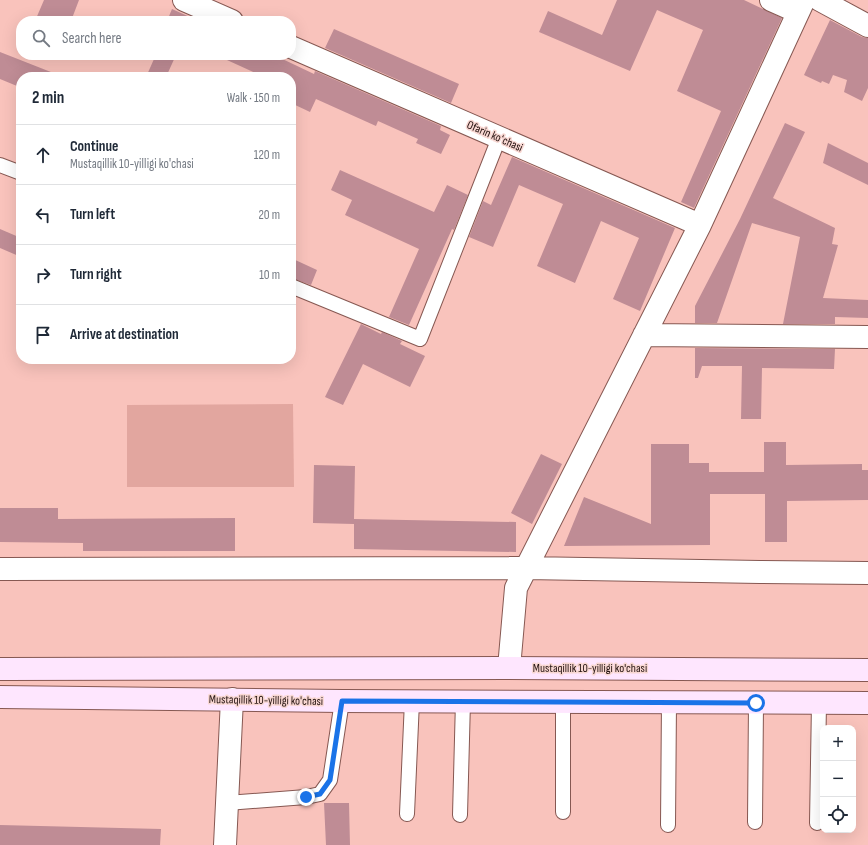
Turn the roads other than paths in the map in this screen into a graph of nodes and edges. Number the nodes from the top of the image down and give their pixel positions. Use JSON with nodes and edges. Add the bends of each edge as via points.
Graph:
{"nodes":[{"id":1,"x":184,"y":0,"type":"edge"},
{"id":2,"x":771,"y":0,"type":"edge"},
{"id":3,"x":820,"y":0,"type":"edge"},
{"id":4,"x":801,"y":6,"type":"edge"},
{"id":5,"x":221,"y":16,"type":"edge"},
{"id":6,"x":868,"y":26,"type":"edge"},
{"id":7,"x":296,"y":49,"type":"edge"},
{"id":8,"x":499,"y":138,"type":"junction"},
{"id":9,"x":0,"y":165,"type":"edge"},
{"id":10,"x":16,"y":172,"type":"edge"},
{"id":11,"x":700,"y":225,"type":"junction"},
{"id":12,"x":296,"y":288,"type":"edge"},
{"id":13,"x":644,"y":336,"type":"junction"},
{"id":14,"x":868,"y":337,"type":"edge"},
{"id":15,"x":526,"y":568,"type":"junction"},
{"id":16,"x":0,"y":569,"type":"edge"},
{"id":17,"x":868,"y":573,"type":"edge"},
{"id":18,"x":0,"y":668,"type":"edge"},
{"id":19,"x":509,"y":668,"type":"junction"},
{"id":20,"x":868,"y":670,"type":"edge"},
{"id":21,"x":0,"y":697,"type":"edge"},
{"id":22,"x":232,"y":699,"type":"junction"},
{"id":23,"x":342,"y":701,"type":"junction"},
{"id":24,"x":412,"y":701,"type":"junction"},
{"id":25,"x":463,"y":701,"type":"junction"},
{"id":26,"x":562,"y":702,"type":"junction"},
{"id":27,"x":669,"y":702,"type":"junction"},
{"id":28,"x":756,"y":703,"type":"junction"},
{"id":29,"x":819,"y":703,"type":"junction"},
{"id":30,"x":868,"y":703,"type":"edge"},
{"id":31,"x":227,"y":803,"type":"junction"},
{"id":32,"x":563,"y":812,"type":"dead end"},
{"id":33,"x":407,"y":814,"type":"dead end"},
{"id":34,"x":460,"y":815,"type":"dead end"},
{"id":35,"x":755,"y":822,"type":"dead end"},
{"id":36,"x":817,"y":823,"type":"dead end"},
{"id":37,"x":668,"y":825,"type":"dead end"},
{"id":38,"x":225,"y":845,"type":"edge"}],
"edges":[{"from":1,"to":5,"type":"street"},
{"from":2,"to":4,"type":"street"},
{"from":3,"to":6,"type":"street"},
{"from":4,"to":11,"type":"street"},
{"from":7,"to":8,"type":"street","name":"Ofarin koʻchasi"},
{"from":8,"to":11,"type":"street","name":"Ofarin koʻchasi"},
{"from":8,"to":12,"type":"lane","via":[[420,339]]},
{"from":9,"to":10,"type":"lane"},
{"from":11,"to":13,"type":"street"},
{"from":13,"to":14,"type":"street"},
{"from":13,"to":15,"type":"street"},
{"from":15,"to":16,"type":"street"},
{"from":15,"to":17,"type":"street"},
{"from":15,"to":19,"type":"street","via":[[516,588]]},
{"from":18,"to":19,"type":"main road","name":"Mustaqillik 10-yilligi ko'chasi"},
{"from":19,"to":20,"type":"main road","name":"Mustaqillik 10-yilligi ko'chasi"},
{"from":21,"to":22,"type":"main road","name":"Mustaqillik 10-yilligi ko'chasi"},
{"from":22,"to":23,"type":"main road","name":"Mustaqillik 10-yilligi ko'chasi"},
{"from":22,"to":31,"type":"street"},
{"from":23,"to":24,"type":"main road","name":"Mustaqillik 10-yilligi ko'chasi"},
{"from":23,"to":31,"type":"lane","via":[[330,780],[320,794]]},
{"from":24,"to":25,"type":"main road","name":"Mustaqillik 10-yilligi ko'chasi"},
{"from":24,"to":33,"type":"lane"},
{"from":25,"to":26,"type":"main road","name":"Mustaqillik 10-yilligi ko'chasi"},
{"from":25,"to":34,"type":"lane"},
{"from":26,"to":27,"type":"main road","name":"Mustaqillik 10-yilligi ko'chasi"},
{"from":26,"to":32,"type":"lane"},
{"from":27,"to":28,"type":"main road","name":"Mustaqillik 10-yilligi ko'chasi"},
{"from":27,"to":37,"type":"lane"},
{"from":28,"to":29,"type":"main road","name":"Mustaqillik 10-yilligi ko'chasi"},
{"from":28,"to":35,"type":"lane"},
{"from":29,"to":30,"type":"main road","name":"Mustaqillik 10-yilligi ko'chasi"},
{"from":29,"to":36,"type":"lane"},
{"from":31,"to":38,"type":"street"}]}
